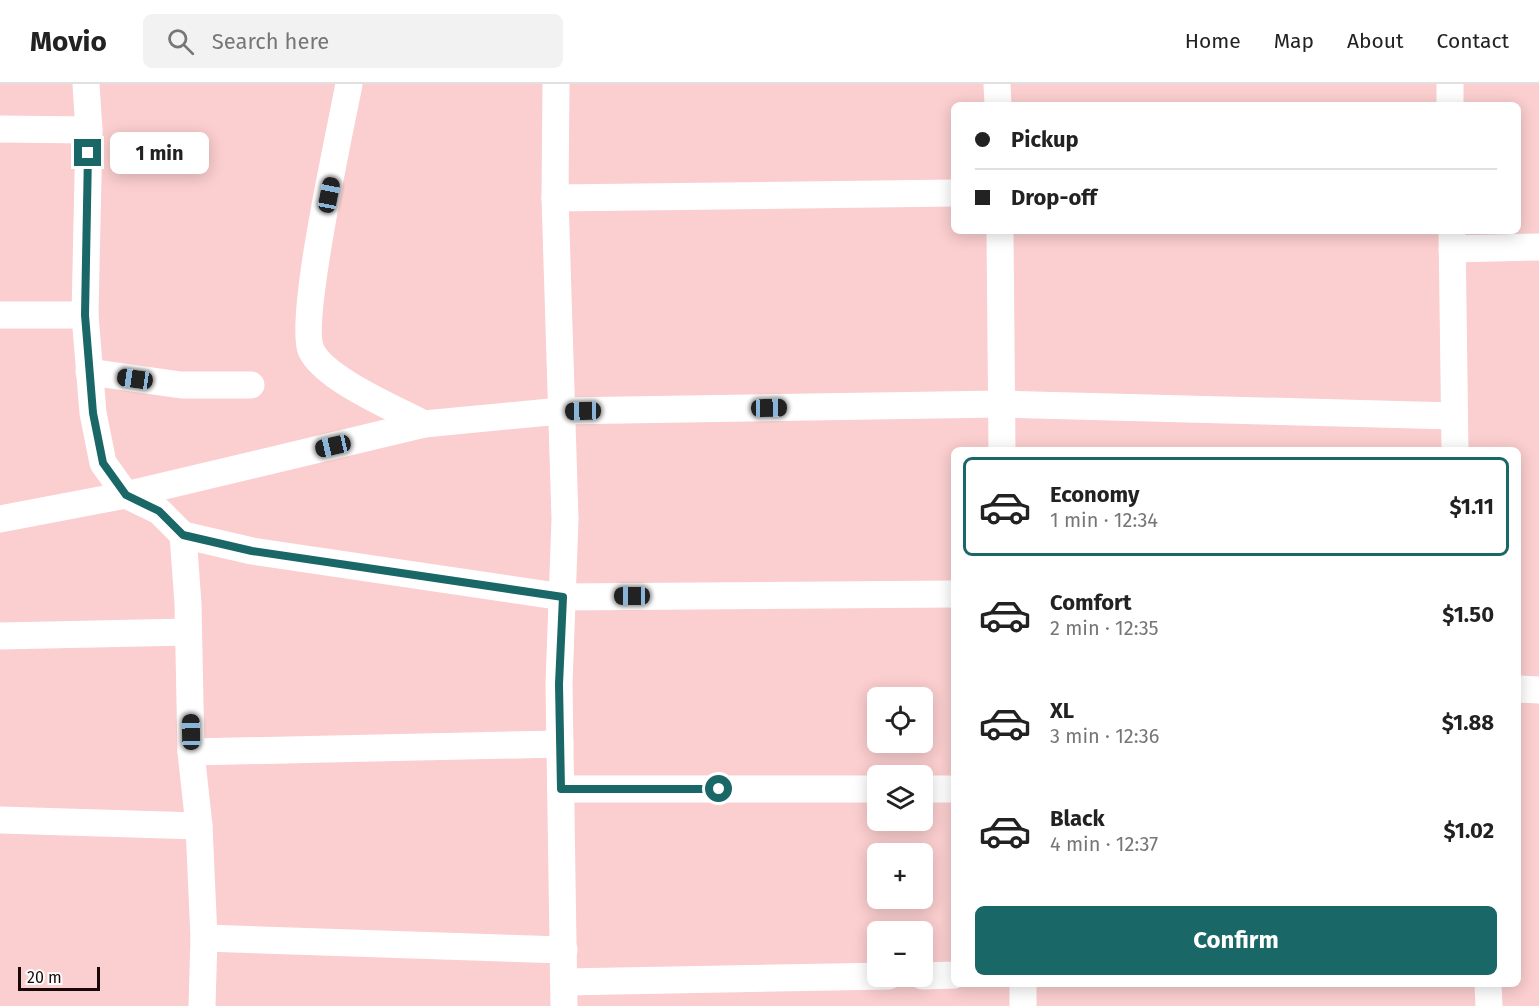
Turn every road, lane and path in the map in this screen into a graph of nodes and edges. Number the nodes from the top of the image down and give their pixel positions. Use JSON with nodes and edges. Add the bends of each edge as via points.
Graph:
{"nodes":[{"id":1,"x":86,"y":84,"type":"edge"},
{"id":2,"x":349,"y":84,"type":"edge"},
{"id":3,"x":556,"y":84,"type":"edge"},
{"id":4,"x":997,"y":84,"type":"edge"},
{"id":5,"x":1450,"y":84,"type":"edge"},
{"id":6,"x":998,"y":102,"type":"edge"},
{"id":7,"x":1450,"y":102,"type":"edge"},
{"id":8,"x":0,"y":129,"type":"edge"},
{"id":9,"x":89,"y":130,"type":"junction"},
{"id":10,"x":951,"y":193,"type":"edge"},
{"id":11,"x":555,"y":198,"type":"junction"},
{"id":12,"x":1000,"y":234,"type":"edge"},
{"id":13,"x":1452,"y":240,"type":"edge"},
{"id":14,"x":1539,"y":247,"type":"edge"},
{"id":15,"x":0,"y":315,"type":"edge"},
{"id":16,"x":85,"y":315,"type":"junction"},
{"id":17,"x":89,"y":372,"type":"junction"},
{"id":18,"x":251,"y":385,"type":"dead end"},
{"id":19,"x":1001,"y":404,"type":"junction"},
{"id":20,"x":560,"y":411,"type":"junction"},
{"id":21,"x":1454,"y":416,"type":"junction"},
{"id":22,"x":424,"y":424,"type":"junction"},
{"id":23,"x":1002,"y":447,"type":"edge"},
{"id":24,"x":1455,"y":447,"type":"edge"},
{"id":25,"x":126,"y":495,"type":"junction"},
{"id":26,"x":0,"y":519,"type":"edge"},
{"id":27,"x":183,"y":535,"type":"junction"},
{"id":28,"x":951,"y":594,"type":"edge"},
{"id":29,"x":563,"y":597,"type":"junction"},
{"id":30,"x":188,"y":632,"type":"junction"},
{"id":31,"x":0,"y":636,"type":"edge"},
{"id":32,"x":1521,"y":689,"type":"edge"},
{"id":33,"x":1539,"y":690,"type":"edge"},
{"id":34,"x":560,"y":744,"type":"junction"},
{"id":35,"x":191,"y":752,"type":"junction"},
{"id":36,"x":561,"y":789,"type":"junction"},
{"id":37,"x":867,"y":789,"type":"edge"},
{"id":38,"x":933,"y":789,"type":"edge"},
{"id":39,"x":951,"y":789,"type":"edge"},
{"id":40,"x":0,"y":820,"type":"edge"},
{"id":41,"x":199,"y":826,"type":"junction"},
{"id":42,"x":204,"y":938,"type":"junction"},
{"id":43,"x":564,"y":950,"type":"junction"},
{"id":44,"x":951,"y":975,"type":"edge"},
{"id":45,"x":933,"y":976,"type":"edge"},
{"id":46,"x":867,"y":977,"type":"edge"},
{"id":47,"x":1023,"y":987,"type":"edge"},
{"id":48,"x":1488,"y":987,"type":"edge"},
{"id":49,"x":564,"y":994,"type":"edge"},
{"id":50,"x":202,"y":1006,"type":"edge"},
{"id":51,"x":1023,"y":1006,"type":"edge"},
{"id":52,"x":1489,"y":1006,"type":"edge"}],
"edges":[{"from":1,"to":9,"type":"street"},
{"from":2,"to":22,"type":"street","via":[[309,308],[311,349],[334,376]]},
{"from":3,"to":11,"type":"street"},
{"from":4,"to":6,"type":"street"},
{"from":5,"to":7,"type":"street"},
{"from":8,"to":9,"type":"street"},
{"from":9,"to":16,"type":"street"},
{"from":10,"to":11,"type":"street"},
{"from":11,"to":20,"type":"street"},
{"from":12,"to":19,"type":"street"},
{"from":13,"to":14,"type":"street"},
{"from":13,"to":21,"type":"street"},
{"from":15,"to":16,"type":"street"},
{"from":16,"to":17,"type":"street"},
{"from":17,"to":18,"type":"street","via":[[181,385]]},
{"from":17,"to":25,"type":"street","via":[[103,463]]},
{"from":19,"to":20,"type":"street"},
{"from":19,"to":21,"type":"street"},
{"from":19,"to":23,"type":"street"},
{"from":20,"to":22,"type":"street"},
{"from":20,"to":29,"type":"street","via":[[565,519]]},
{"from":21,"to":24,"type":"street"},
{"from":22,"to":25,"type":"street"},
{"from":25,"to":26,"type":"street"},
{"from":25,"to":27,"type":"street","via":[[159,511]]},
{"from":27,"to":29,"type":"street","via":[[252,551]]},
{"from":27,"to":30,"type":"street"},
{"from":28,"to":29,"type":"street"},
{"from":29,"to":34,"type":"street"},
{"from":30,"to":31,"type":"street"},
{"from":30,"to":35,"type":"street"},
{"from":32,"to":33,"type":"street"},
{"from":34,"to":35,"type":"street"},
{"from":34,"to":36,"type":"street"},
{"from":35,"to":41,"type":"street"},
{"from":36,"to":37,"type":"street"},
{"from":36,"to":43,"type":"street"},
{"from":38,"to":39,"type":"street"},
{"from":40,"to":41,"type":"street"},
{"from":41,"to":42,"type":"street"},
{"from":42,"to":43,"type":"street"},
{"from":42,"to":50,"type":"street"},
{"from":43,"to":49,"type":"street"},
{"from":44,"to":45,"type":"street"},
{"from":46,"to":49,"type":"street"},
{"from":47,"to":51,"type":"street"},
{"from":48,"to":52,"type":"street"}]}
